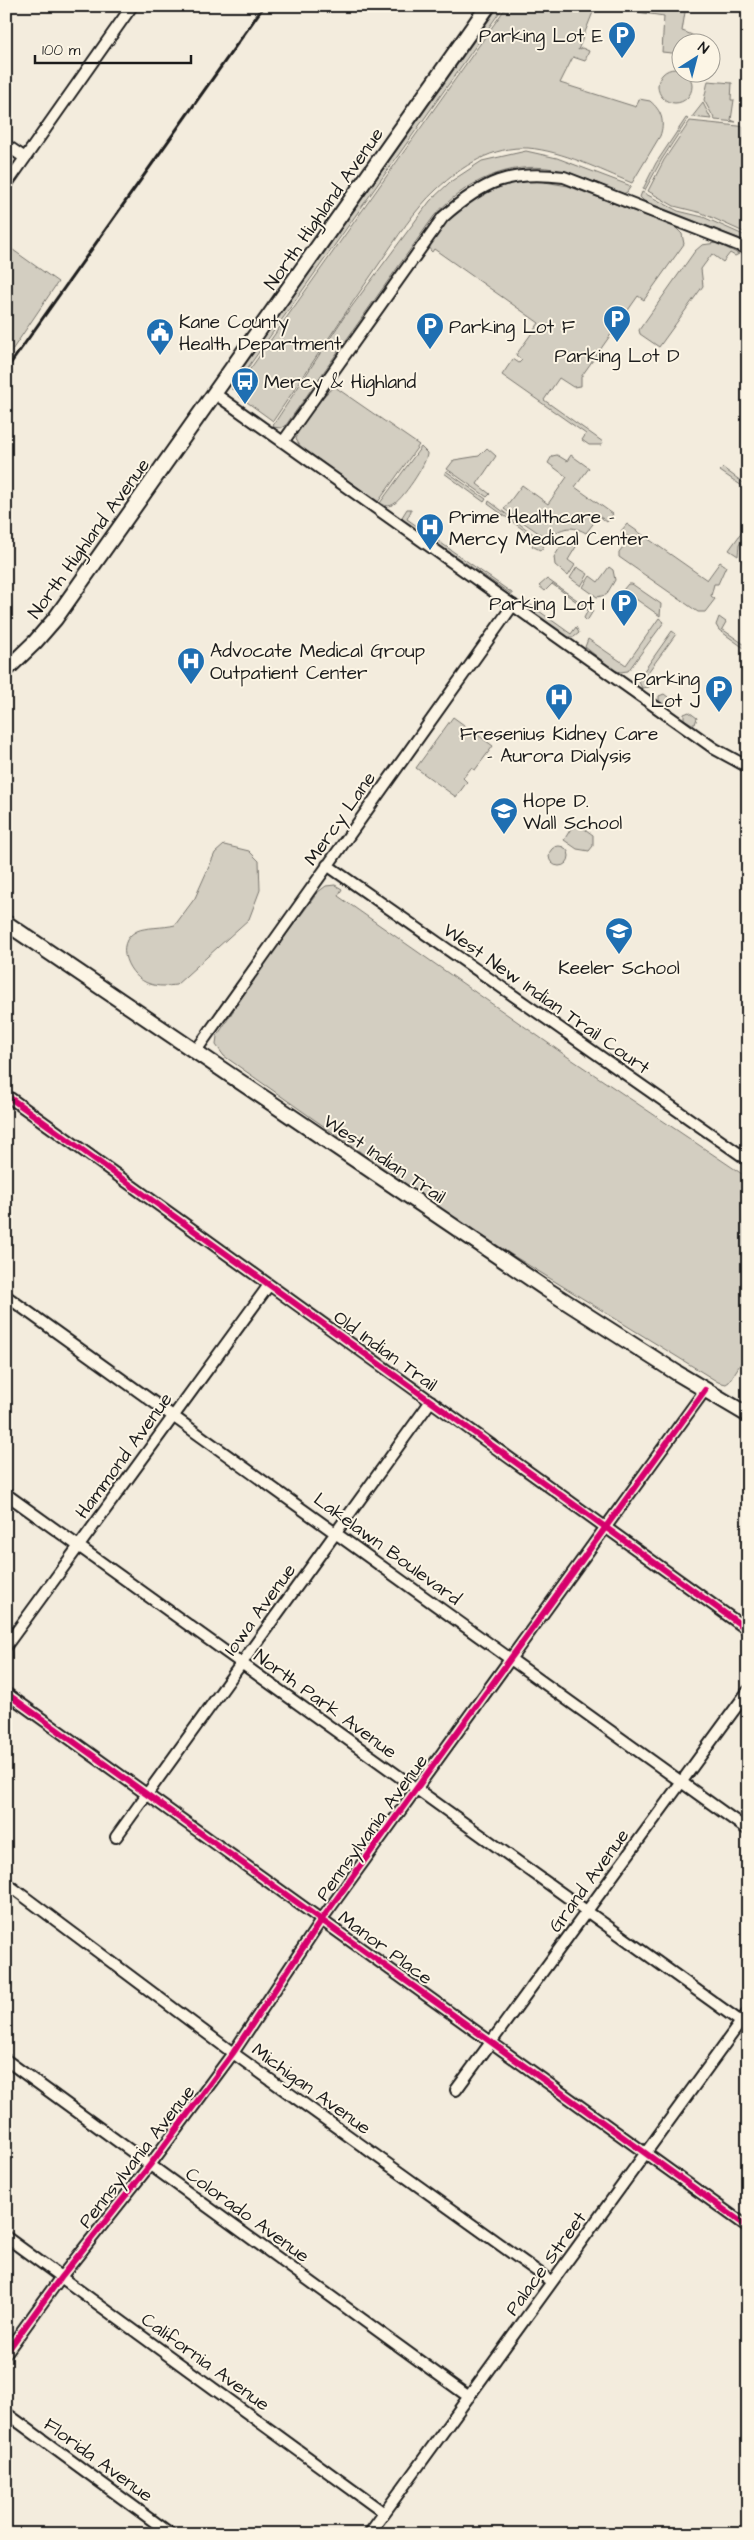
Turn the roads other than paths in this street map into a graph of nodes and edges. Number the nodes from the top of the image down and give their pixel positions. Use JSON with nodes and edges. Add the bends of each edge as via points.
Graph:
{"nodes":[{"id":1,"x":132,"y":6,"type":"edge"},
{"id":2,"x":488,"y":6,"type":"edge"},
{"id":3,"x":6,"y":145,"type":"edge"},
{"id":4,"x":25,"y":158,"type":"junction"},
{"id":5,"x":6,"y":184,"type":"edge"},
{"id":6,"x":748,"y":249,"type":"edge"},
{"id":7,"x":214,"y":394,"type":"junction"},
{"id":8,"x":283,"y":442,"type":"junction"},
{"id":9,"x":513,"y":605,"type":"junction"},
{"id":10,"x":6,"y":670,"type":"edge"},
{"id":11,"x":748,"y":767,"type":"edge"},
{"id":12,"x":327,"y":865,"type":"junction"},
{"id":13,"x":6,"y":923,"type":"edge"},
{"id":14,"x":195,"y":1052,"type":"junction"},
{"id":15,"x":6,"y":1095,"type":"edge"},
{"id":16,"x":748,"y":1160,"type":"edge"},
{"id":17,"x":269,"y":1285,"type":"junction"},
{"id":18,"x":6,"y":1296,"type":"edge"},
{"id":19,"x":705,"y":1390,"type":"junction"},
{"id":20,"x":431,"y":1401,"type":"junction"},
{"id":21,"x":748,"y":1415,"type":"edge"},
{"id":22,"x":173,"y":1416,"type":"junction"},
{"id":23,"x":6,"y":1494,"type":"edge"},
{"id":24,"x":607,"y":1529,"type":"junction"},
{"id":25,"x":336,"y":1532,"type":"junction"},
{"id":26,"x":78,"y":1547,"type":"junction"},
{"id":27,"x":748,"y":1630,"type":"edge"},
{"id":28,"x":6,"y":1646,"type":"edge"},
{"id":29,"x":512,"y":1658,"type":"junction"},
{"id":30,"x":241,"y":1664,"type":"junction"},
{"id":31,"x":748,"y":1691,"type":"edge"},
{"id":32,"x":6,"y":1692,"type":"edge"},
{"id":33,"x":682,"y":1782,"type":"junction"},
{"id":34,"x":416,"y":1790,"type":"junction"},
{"id":35,"x":148,"y":1793,"type":"junction"},
{"id":36,"x":748,"y":1830,"type":"edge"},
{"id":37,"x":116,"y":1837,"type":"dead end"},
{"id":38,"x":6,"y":1883,"type":"edge"},
{"id":39,"x":587,"y":1911,"type":"junction"},
{"id":40,"x":322,"y":1919,"type":"junction"},
{"id":41,"x":748,"y":2012,"type":"edge"},
{"id":42,"x":744,"y":2024,"type":"edge"},
{"id":43,"x":492,"y":2041,"type":"junction"},
{"id":44,"x":233,"y":2053,"type":"junction"},
{"id":45,"x":6,"y":2060,"type":"edge"},
{"id":46,"x":456,"y":2090,"type":"dead end"},
{"id":47,"x":646,"y":2154,"type":"junction"},
{"id":48,"x":150,"y":2165,"type":"junction"},
{"id":49,"x":748,"y":2227,"type":"edge"},
{"id":50,"x":6,"y":2237,"type":"edge"},
{"id":51,"x":61,"y":2277,"type":"junction"},
{"id":52,"x":552,"y":2282,"type":"junction"},
{"id":53,"x":6,"y":2352,"type":"edge"},
{"id":54,"x":468,"y":2397,"type":"junction"},
{"id":55,"x":6,"y":2413,"type":"edge"},
{"id":56,"x":384,"y":2513,"type":"junction"},
{"id":57,"x":171,"y":2534,"type":"edge"},
{"id":58,"x":369,"y":2534,"type":"edge"}],
"edges":[{"from":1,"to":4,"type":"street"},
{"from":2,"to":7,"type":"main road","name":"North Highland Avenue"},
{"from":3,"to":4,"type":"street"},
{"from":4,"to":5,"type":"street"},
{"from":6,"to":8,"type":"street","via":[[564,177],[538,174],[489,183],[472,192],[443,217]]},
{"from":7,"to":8,"type":"street"},
{"from":7,"to":10,"type":"main road","name":"North Highland Avenue","via":[[54,619]]},
{"from":8,"to":9,"type":"street"},
{"from":9,"to":11,"type":"street","via":[[715,749]]},
{"from":9,"to":12,"type":"street","name":"Mercy Lane"},
{"from":12,"to":14,"type":"street","name":"Mercy Lane"},
{"from":12,"to":16,"type":"street","name":"West New Indian Trail Court"},
{"from":13,"to":14,"type":"main road","name":"West Indian Trail"},
{"from":14,"to":19,"type":"main road","name":"West Indian Trail","via":[[546,1289]]},
{"from":15,"to":17,"type":"street","name":"Old Indian Trail"},
{"from":17,"to":20,"type":"street","name":"Old Indian Trail"},
{"from":17,"to":22,"type":"street","name":"Hammond Avenue"},
{"from":18,"to":22,"type":"street","name":"Lakelawn Boulevard"},
{"from":19,"to":21,"type":"main road","name":"West Indian Trail"},
{"from":19,"to":24,"type":"street","name":"Pennsylvania Avenue"},
{"from":20,"to":24,"type":"street","name":"Old Indian Trail"},
{"from":20,"to":25,"type":"street","name":"Iowa Avenue"},
{"from":22,"to":25,"type":"street","name":"Lakelawn Boulevard"},
{"from":22,"to":26,"type":"street","name":"Hammond Avenue"},
{"from":23,"to":26,"type":"street","name":"North Park Avenue"},
{"from":24,"to":27,"type":"street","name":"Old Indian Trail"},
{"from":24,"to":29,"type":"street","name":"Pennsylvania Avenue"},
{"from":25,"to":29,"type":"street","name":"Lakelawn Boulevard"},
{"from":25,"to":30,"type":"street","name":"Iowa Avenue"},
{"from":26,"to":28,"type":"street","name":"Hammond Avenue"},
{"from":26,"to":30,"type":"street","name":"North Park Avenue"},
{"from":29,"to":33,"type":"street","name":"Lakelawn Boulevard"},
{"from":29,"to":34,"type":"street","name":"Pennsylvania Avenue"},
{"from":30,"to":34,"type":"street","name":"North Park Avenue"},
{"from":30,"to":35,"type":"street","name":"Iowa Avenue"},
{"from":31,"to":33,"type":"street","name":"Grand Avenue"},
{"from":32,"to":35,"type":"street","name":"Manor Place"},
{"from":33,"to":36,"type":"street","name":"Lakelawn Boulevard"},
{"from":33,"to":39,"type":"street","name":"Grand Avenue"},
{"from":34,"to":39,"type":"street","name":"North Park Avenue"},
{"from":34,"to":40,"type":"street","name":"Pennsylvania Avenue"},
{"from":35,"to":37,"type":"street","name":"Iowa Avenue"},
{"from":35,"to":40,"type":"street","name":"Manor Place"},
{"from":38,"to":44,"type":"street","name":"Michigan Avenue"},
{"from":39,"to":42,"type":"street","name":"North Park Avenue"},
{"from":39,"to":43,"type":"street","name":"Grand Avenue"},
{"from":40,"to":43,"type":"street","name":"Manor Place"},
{"from":40,"to":44,"type":"street","name":"Pennsylvania Avenue"},
{"from":41,"to":42,"type":"street","name":"Palace Street"},
{"from":42,"to":47,"type":"street","name":"Palace Street"},
{"from":43,"to":46,"type":"street","name":"Grand Avenue"},
{"from":43,"to":47,"type":"street","name":"Manor Place"},
{"from":44,"to":48,"type":"street","name":"Pennsylvania Avenue"},
{"from":44,"to":52,"type":"street","name":"Michigan Avenue"},
{"from":45,"to":48,"type":"street","name":"Colorado Avenue"},
{"from":47,"to":49,"type":"street","name":"Manor Place"},
{"from":47,"to":52,"type":"street","name":"Palace Street"},
{"from":48,"to":51,"type":"street","name":"Pennsylvania Avenue"},
{"from":48,"to":54,"type":"street","name":"Colorado Avenue"},
{"from":50,"to":51,"type":"street","name":"California Avenue"},
{"from":51,"to":53,"type":"street","name":"Pennsylvania Avenue"},
{"from":51,"to":56,"type":"street","name":"California Avenue"},
{"from":52,"to":54,"type":"street","name":"Palace Street"},
{"from":54,"to":56,"type":"street","name":"Palace Street"},
{"from":55,"to":57,"type":"street","name":"Florida Avenue"},
{"from":56,"to":58,"type":"street","name":"Palace Street"}]}
